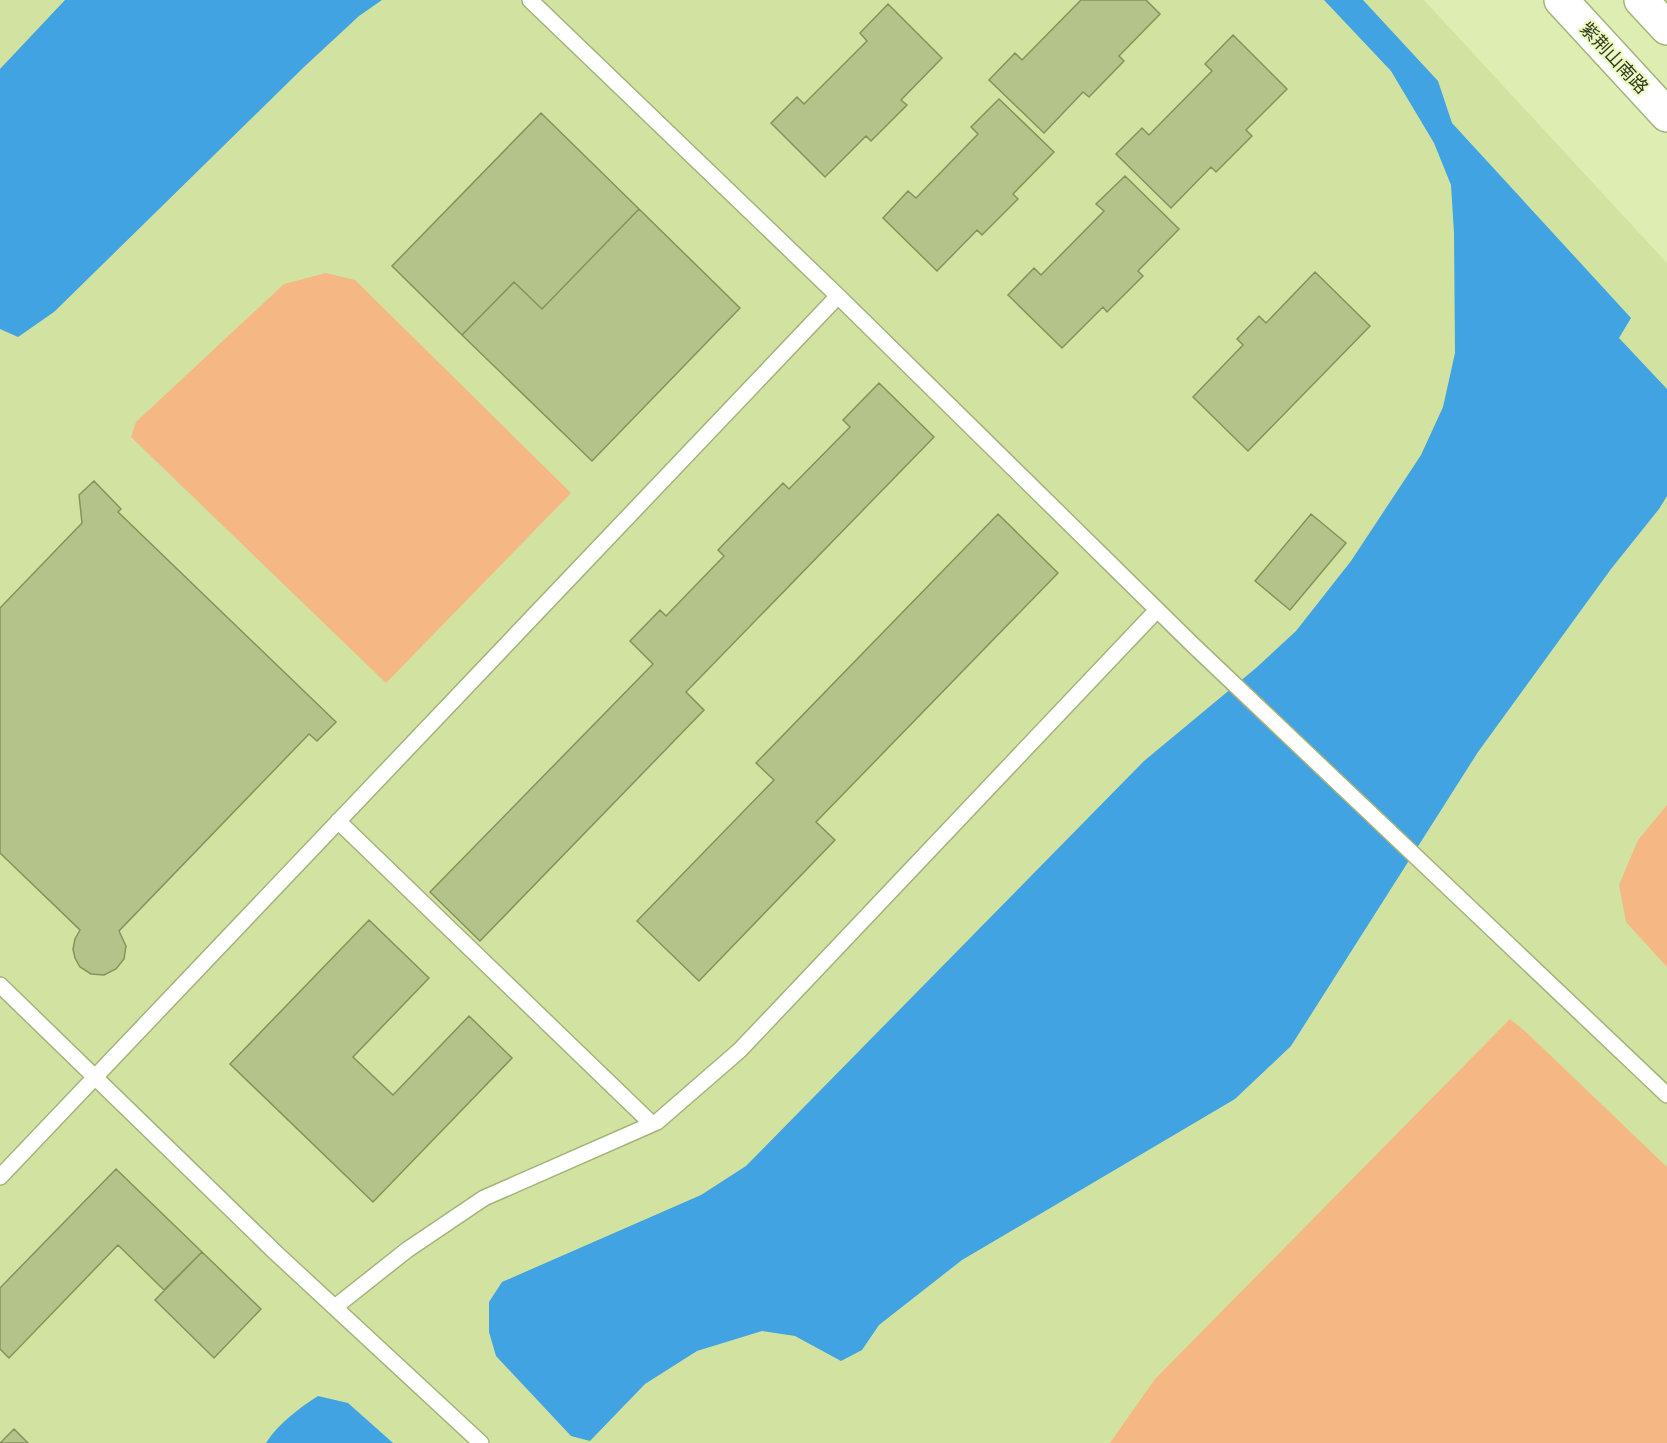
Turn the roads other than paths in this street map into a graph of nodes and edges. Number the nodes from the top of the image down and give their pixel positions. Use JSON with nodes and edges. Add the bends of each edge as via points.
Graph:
{"nodes":[{"id":1,"x":530,"y":0,"type":"edge"},
{"id":2,"x":1561,"y":0,"type":"edge"},
{"id":3,"x":1641,"y":0,"type":"edge"},
{"id":4,"x":1667,"y":28,"type":"edge"},
{"id":5,"x":1667,"y":115,"type":"edge"},
{"id":6,"x":838,"y":296,"type":"junction"},
{"id":7,"x":1156,"y":610,"type":"junction"},
{"id":8,"x":338,"y":821,"type":"junction"},
{"id":9,"x":0,"y":985,"type":"edge"},
{"id":10,"x":95,"y":1077,"type":"junction"},
{"id":11,"x":1667,"y":1095,"type":"edge"},
{"id":12,"x":652,"y":1124,"type":"junction"},
{"id":13,"x":0,"y":1177,"type":"edge"},
{"id":14,"x":335,"y":1308,"type":"junction"},
{"id":15,"x":481,"y":1443,"type":"edge"}],
"edges":[{"from":1,"to":6,"type":"lane"},
{"from":2,"to":5,"type":"main road","name":"紫荆山南路"},
{"from":3,"to":4,"type":"main road"},
{"from":6,"to":7,"type":"lane"},
{"from":6,"to":8,"type":"lane"},
{"from":7,"to":11,"type":"lane"},
{"from":7,"to":12,"type":"lane","via":[[740,1050]]},
{"from":8,"to":10,"type":"lane"},
{"from":8,"to":12,"type":"lane"},
{"from":9,"to":10,"type":"lane"},
{"from":10,"to":13,"type":"lane"},
{"from":10,"to":14,"type":"lane"},
{"from":12,"to":14,"type":"lane","via":[[484,1198],[407,1250]]},
{"from":14,"to":15,"type":"lane"}]}
